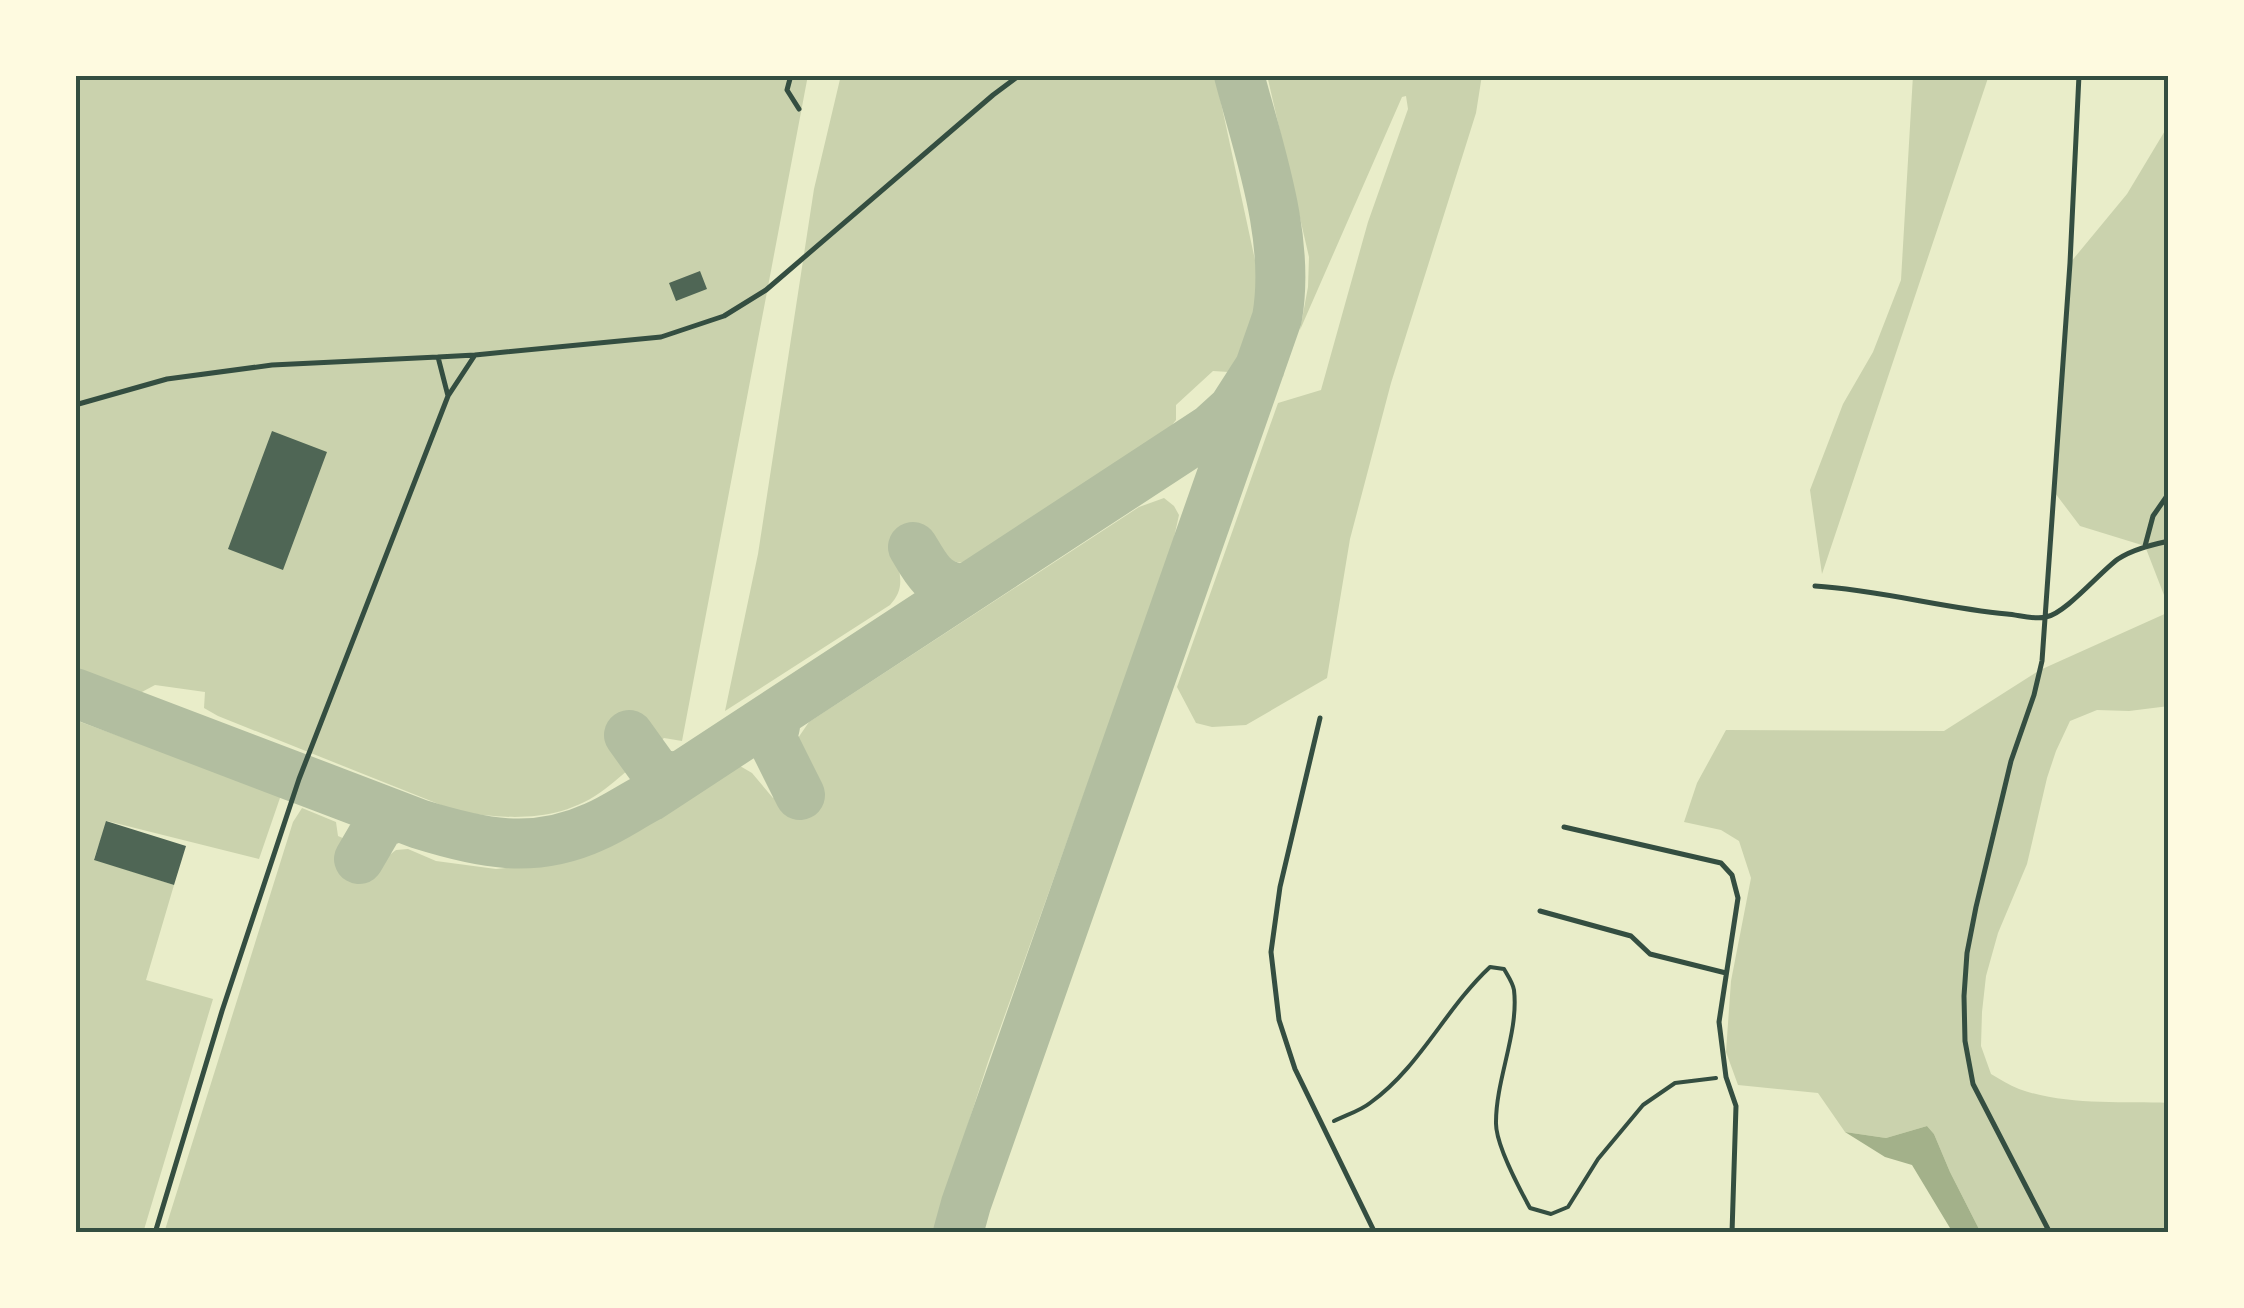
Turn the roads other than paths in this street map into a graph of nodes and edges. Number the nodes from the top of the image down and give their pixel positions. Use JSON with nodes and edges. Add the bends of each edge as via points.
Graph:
{"nodes":[{"id":1,"x":791,"y":75,"type":"edge"},
{"id":2,"x":1020,"y":75,"type":"edge"},
{"id":3,"x":2080,"y":75,"type":"edge"},
{"id":4,"x":799,"y":109,"type":"dead end"},
{"id":5,"x":474,"y":355,"type":"junction"},
{"id":6,"x":438,"y":357,"type":"junction"},
{"id":7,"x":448,"y":396,"type":"junction"},
{"id":8,"x":75,"y":405,"type":"edge"},
{"id":9,"x":2169,"y":493,"type":"edge"},
{"id":10,"x":2169,"y":541,"type":"edge"},
{"id":11,"x":2146,"y":546,"type":"junction"},
{"id":12,"x":1815,"y":586,"type":"dead end"},
{"id":13,"x":2045,"y":618,"type":"junction"},
{"id":14,"x":1320,"y":718,"type":"dead end"},
{"id":15,"x":1564,"y":827,"type":"dead end"},
{"id":16,"x":1540,"y":911,"type":"dead end"},
{"id":17,"x":1726,"y":972,"type":"junction"},
{"id":18,"x":155,"y":1233,"type":"edge"},
{"id":19,"x":1375,"y":1233,"type":"edge"},
{"id":20,"x":1732,"y":1233,"type":"edge"},
{"id":21,"x":2050,"y":1233,"type":"edge"}],
"edges":[{"from":1,"to":4,"type":"lane","via":[[787,90]]},
{"from":2,"to":5,"type":"lane","via":[[766,290],[724,316],[662,337]]},
{"from":3,"to":13,"type":"lane"},
{"from":5,"to":6,"type":"lane"},
{"from":5,"to":7,"type":"lane"},
{"from":6,"to":7,"type":"lane"},
{"from":6,"to":8,"type":"lane","via":[[272,365],[166,379]]},
{"from":7,"to":18,"type":"lane","via":[[299,779]]},
{"from":9,"to":11,"type":"lane","via":[[2152,516]]},
{"from":10,"to":11,"type":"lane"},
{"from":11,"to":13,"type":"lane","via":[[2122,556]]},
{"from":12,"to":13,"type":"lane"},
{"from":13,"to":21,"type":"lane","via":[[2042,661],[2011,761],[1967,953],[1964,1042],[1973,1084]]},
{"from":14,"to":19,"type":"lane","via":[[1271,952],[1279,1020],[1295,1069]]},
{"from":15,"to":17,"type":"lane","via":[[1721,863],[1738,898]]},
{"from":16,"to":17,"type":"lane","via":[[1631,936],[1650,954]]},
{"from":17,"to":20,"type":"lane","via":[[1720,1022],[1736,1106]]}]}
